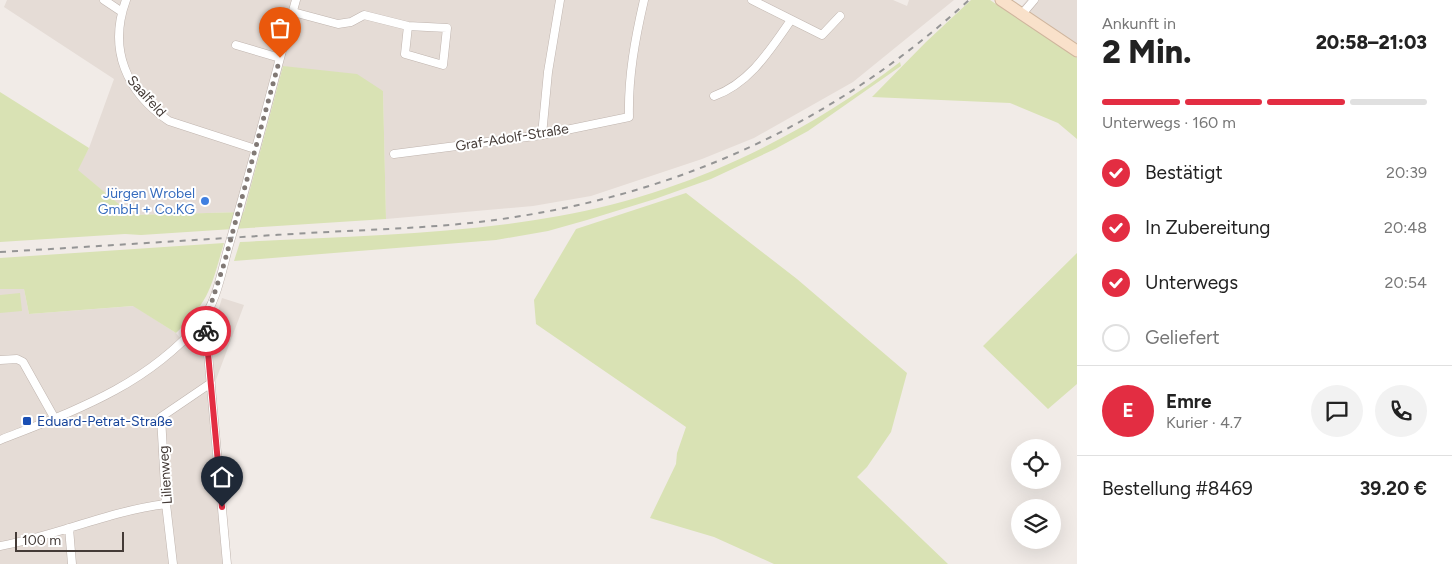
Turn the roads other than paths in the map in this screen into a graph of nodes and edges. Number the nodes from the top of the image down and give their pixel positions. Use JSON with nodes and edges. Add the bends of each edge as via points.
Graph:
{"nodes":[{"id":1,"x":104,"y":0,"type":"edge"},
{"id":2,"x":126,"y":0,"type":"edge"},
{"id":3,"x":296,"y":0,"type":"edge"},
{"id":4,"x":560,"y":0,"type":"edge"},
{"id":5,"x":644,"y":0,"type":"edge"},
{"id":6,"x":752,"y":0,"type":"edge"},
{"id":7,"x":1001,"y":0,"type":"edge"},
{"id":8,"x":1034,"y":0,"type":"edge"},
{"id":9,"x":122,"y":12,"type":"junction"},
{"id":10,"x":293,"y":12,"type":"junction"},
{"id":11,"x":1022,"y":14,"type":"junction"},
{"id":12,"x":840,"y":16,"type":"dead end"},
{"id":13,"x":791,"y":20,"type":"junction"},
{"id":14,"x":408,"y":26,"type":"junction"},
{"id":15,"x":236,"y":45,"type":"dead end"},
{"id":16,"x":1077,"y":51,"type":"edge"},
{"id":17,"x":280,"y":58,"type":"junction"},
{"id":18,"x":714,"y":96,"type":"dead end"},
{"id":19,"x":542,"y":135,"type":"junction"},
{"id":20,"x":256,"y":149,"type":"junction"},
{"id":21,"x":394,"y":154,"type":"dead end"},
{"id":22,"x":200,"y":323,"type":"junction"},
{"id":23,"x":0,"y":360,"type":"edge"},
{"id":24,"x":211,"y":383,"type":"junction"},
{"id":25,"x":55,"y":419,"type":"junction"},
{"id":26,"x":0,"y":440,"type":"edge"},
{"id":27,"x":166,"y":504,"type":"junction"},
{"id":28,"x":69,"y":528,"type":"junction"},
{"id":29,"x":0,"y":546,"type":"edge"},
{"id":30,"x":72,"y":564,"type":"edge"},
{"id":31,"x":173,"y":564,"type":"edge"},
{"id":32,"x":228,"y":564,"type":"edge"}],
"edges":[{"from":1,"to":9,"type":"street"},
{"from":2,"to":9,"type":"street","name":"Saalfeld"},
{"from":3,"to":10,"type":"street"},
{"from":4,"to":19,"type":"street"},
{"from":5,"to":19,"type":"street","name":"Graf-Adolf-Straße","via":[[631,61],[629,117]]},
{"from":6,"to":13,"type":"street"},
{"from":7,"to":11,"type":"main road"},
{"from":8,"to":11,"type":"street"},
{"from":9,"to":20,"type":"street","name":"Saalfeld","via":[[118,43],[122,64],[136,88],[159,114],[176,124]]},
{"from":10,"to":14,"type":"street","via":[[331,24],[345,24],[364,15]]},
{"from":10,"to":17,"type":"street"},
{"from":11,"to":16,"type":"main road"},
{"from":12,"to":13,"type":"street","via":[[822,35]]},
{"from":13,"to":18,"type":"street","via":[[744,79],[730,90]]},
{"from":14,"to":14,"type":"street","via":[[447,28],[443,65],[404,54]]},
{"from":15,"to":17,"type":"street"},
{"from":17,"to":20,"type":"street"},
{"from":19,"to":21,"type":"street","name":"Graf-Adolf-Straße"},
{"from":20,"to":22,"type":"street","via":[[210,307]]},
{"from":22,"to":24,"type":"street","via":[[206,331]]},
{"from":22,"to":25,"type":"street","via":[[135,380],[98,401]]},
{"from":23,"to":25,"type":"street","via":[[23,362]]},
{"from":24,"to":27,"type":"street","name":"Lilienweg","via":[[161,416]]},
{"from":24,"to":32,"type":"street"},
{"from":25,"to":26,"type":"street"},
{"from":27,"to":28,"type":"street","via":[[139,507]]},
{"from":27,"to":31,"type":"street","name":"Lilienweg"},
{"from":28,"to":29,"type":"street","via":[[36,540]]},
{"from":28,"to":30,"type":"street"}]}
